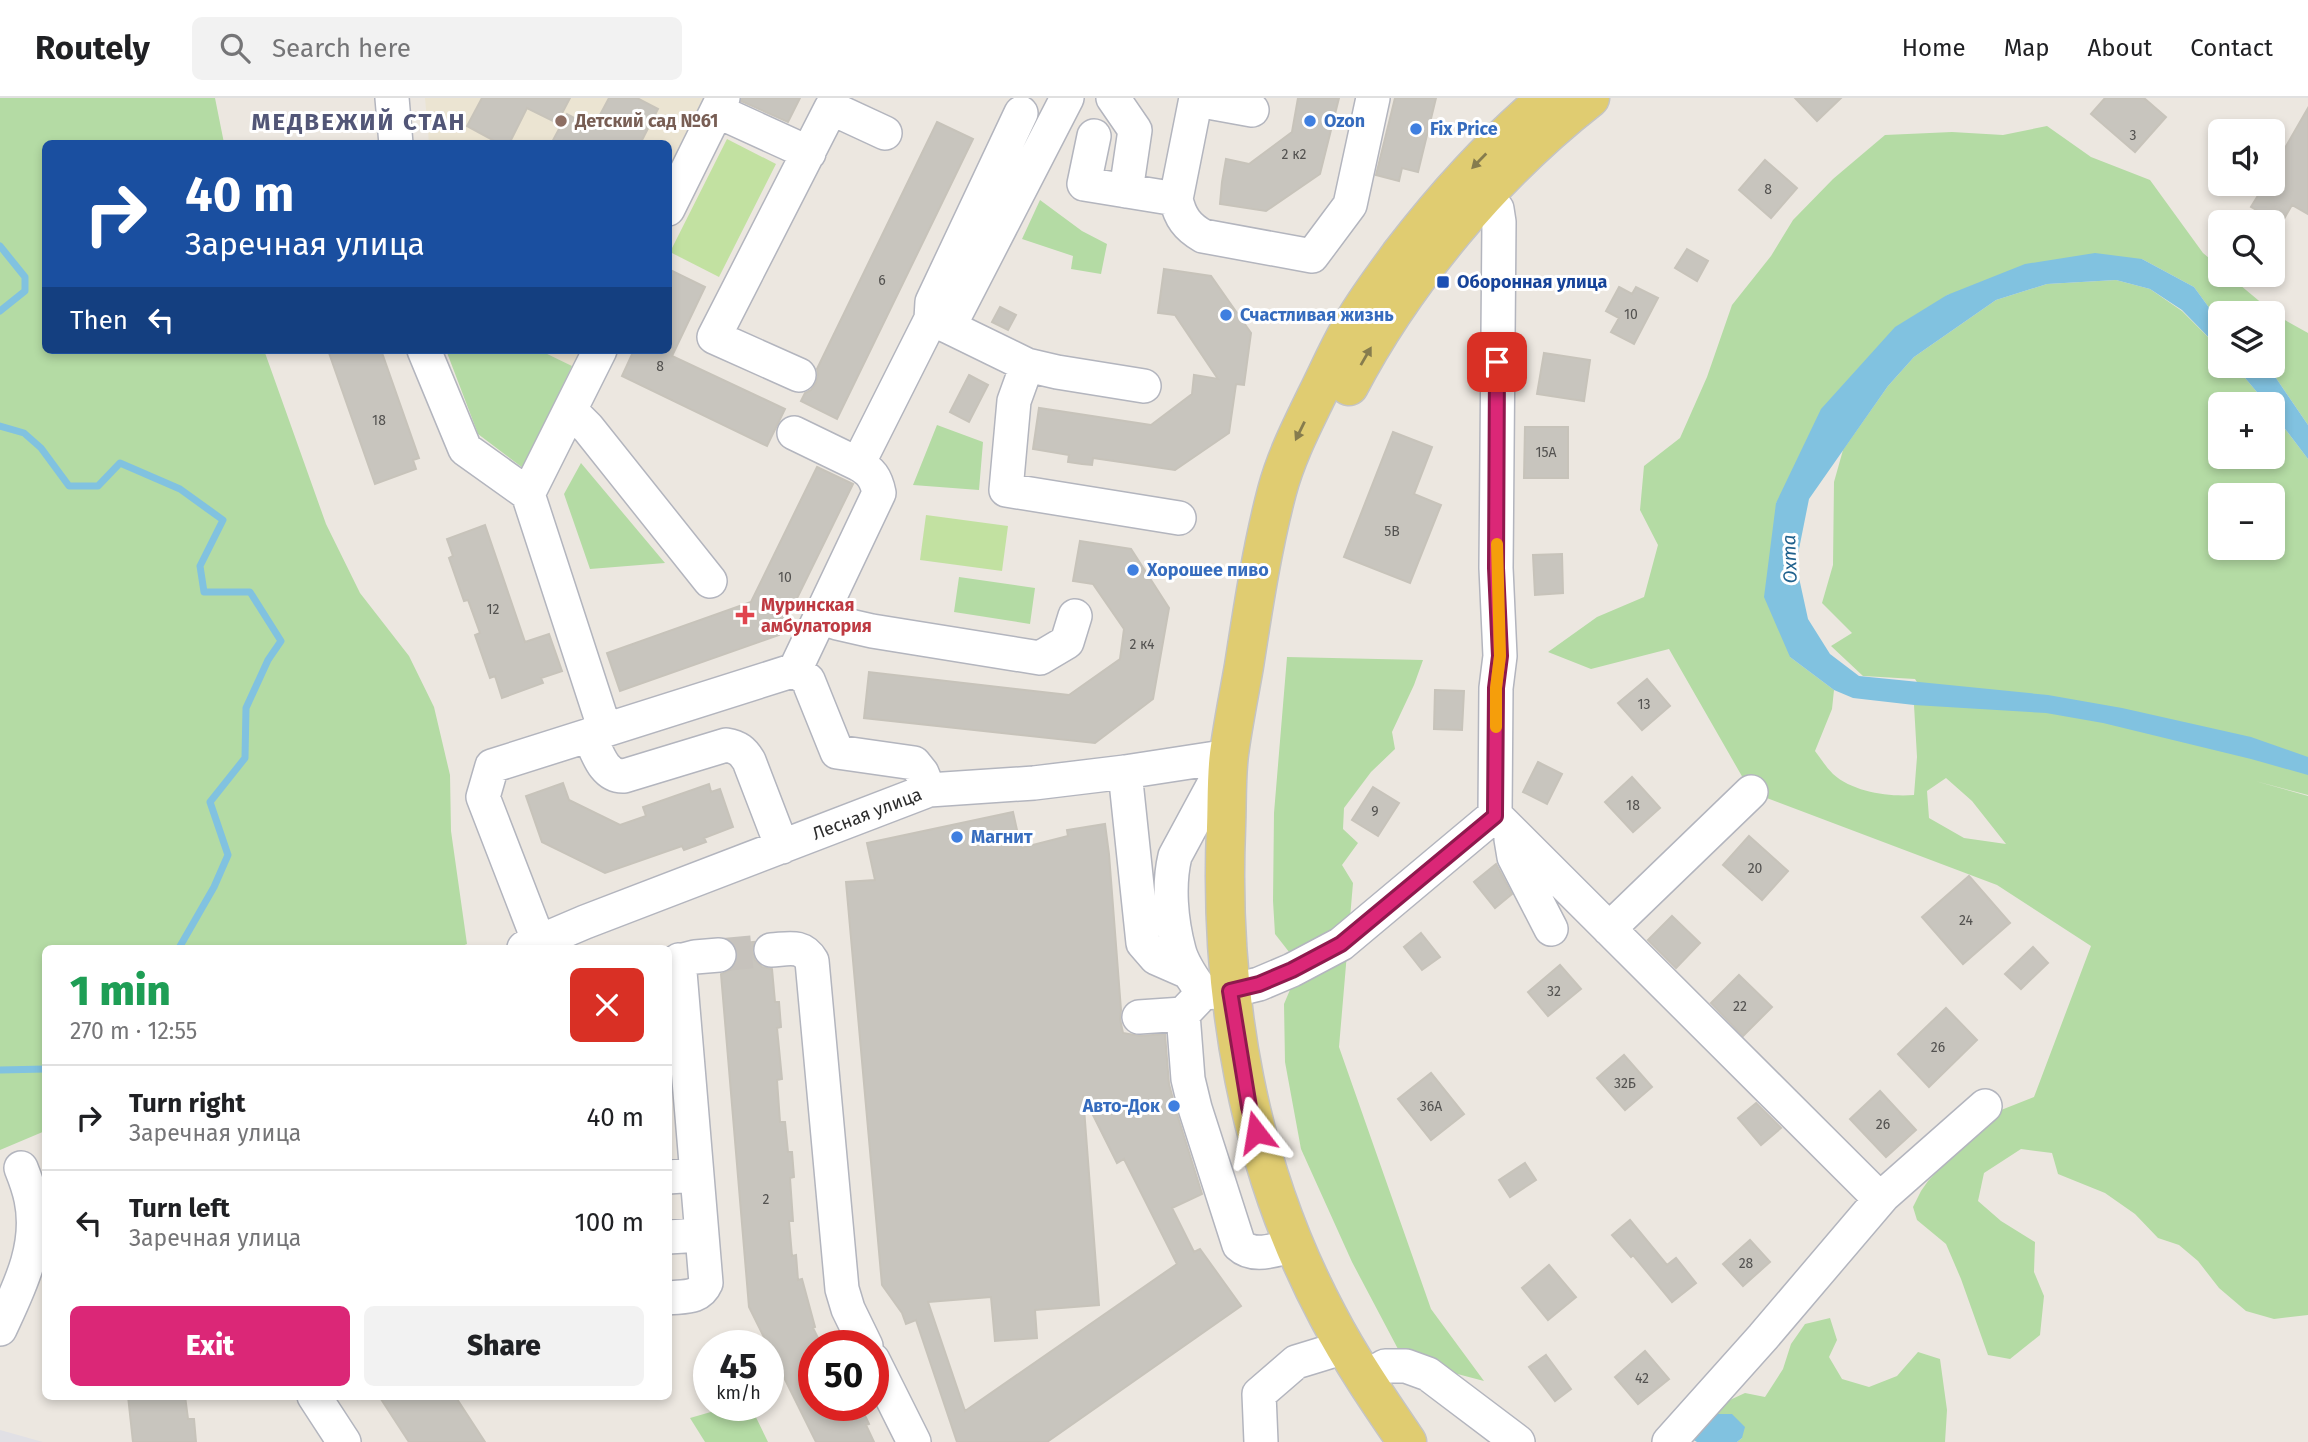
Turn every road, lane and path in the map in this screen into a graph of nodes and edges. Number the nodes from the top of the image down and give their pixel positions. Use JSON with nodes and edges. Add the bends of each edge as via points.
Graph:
{"nodes":[{"id":1,"x":392,"y":98,"type":"edge"},
{"id":2,"x":1067,"y":98,"type":"edge"},
{"id":3,"x":1114,"y":98,"type":"edge"},
{"id":4,"x":1373,"y":98,"type":"edge"},
{"id":5,"x":1517,"y":98,"type":"edge"},
{"id":6,"x":1547,"y":98,"type":"edge"},
{"id":7,"x":1557,"y":98,"type":"edge"},
{"id":8,"x":1590,"y":98,"type":"edge"},
{"id":9,"x":1197,"y":99,"type":"edge"},
{"id":10,"x":720,"y":105,"type":"edge"},
{"id":11,"x":1010,"y":106,"type":"edge"},
{"id":12,"x":1252,"y":110,"type":"dead end"},
{"id":13,"x":1052,"y":128,"type":"junction"},
{"id":14,"x":886,"y":133,"type":"dead end"},
{"id":15,"x":1094,"y":136,"type":"dead end"},
{"id":16,"x":1520,"y":139,"type":"junction"},
{"id":17,"x":396,"y":140,"type":"edge"},
{"id":18,"x":809,"y":153,"type":"junction"},
{"id":19,"x":1126,"y":191,"type":"junction"},
{"id":20,"x":1485,"y":198,"type":"junction"},
{"id":21,"x":1176,"y":199,"type":"junction"},
{"id":22,"x":672,"y":201,"type":"edge"},
{"id":23,"x":940,"y":323,"type":"junction"},
{"id":24,"x":426,"y":354,"type":"edge"},
{"id":25,"x":598,"y":354,"type":"edge"},
{"id":26,"x":1027,"y":365,"type":"junction"},
{"id":27,"x":799,"y":375,"type":"dead end"},
{"id":28,"x":1144,"y":386,"type":"dead end"},
{"id":29,"x":570,"y":410,"type":"junction"},
{"id":30,"x":794,"y":433,"type":"dead end"},
{"id":31,"x":858,"y":464,"type":"junction"},
{"id":32,"x":528,"y":494,"type":"junction"},
{"id":33,"x":1179,"y":518,"type":"dead end"},
{"id":34,"x":1266,"y":546,"type":"junction"},
{"id":35,"x":710,"y":581,"type":"dead end"},
{"id":36,"x":821,"y":616,"type":"junction"},
{"id":37,"x":1075,"y":616,"type":"dead end"},
{"id":38,"x":795,"y":670,"type":"junction"},
{"id":39,"x":597,"y":733,"type":"junction"},
{"id":40,"x":1229,"y":756,"type":"junction"},
{"id":41,"x":1125,"y":772,"type":"junction"},
{"id":42,"x":929,"y":790,"type":"junction"},
{"id":43,"x":1751,"y":792,"type":"dead end"},
{"id":44,"x":1502,"y":823,"type":"junction"},
{"id":45,"x":782,"y":847,"type":"junction"},
{"id":46,"x":1551,"y":929,"type":"dead end"},
{"id":47,"x":1609,"y":929,"type":"junction"},
{"id":48,"x":552,"y":942,"type":"edge"},
{"id":49,"x":771,"y":950,"type":"tunnel mouth"},
{"id":50,"x":719,"y":955,"type":"tunnel mouth"},
{"id":51,"x":674,"y":962,"type":"edge"},
{"id":52,"x":1201,"y":993,"type":"junction"},
{"id":53,"x":1139,"y":1017,"type":"dead end"},
{"id":54,"x":1985,"y":1106,"type":"dead end"},
{"id":55,"x":22,"y":1168,"type":"edge"},
{"id":56,"x":682,"y":1176,"type":"edge"},
{"id":57,"x":1883,"y":1196,"type":"junction"},
{"id":58,"x":701,"y":1235,"type":"junction"},
{"id":59,"x":672,"y":1237,"type":"edge"},
{"id":60,"x":1294,"y":1246,"type":"junction"},
{"id":61,"x":672,"y":1298,"type":"edge"},
{"id":62,"x":0,"y":1329,"type":"edge"},
{"id":63,"x":858,"y":1330,"type":"edge"},
{"id":64,"x":1354,"y":1363,"type":"junction"},
{"id":65,"x":889,"y":1392,"type":"edge"},
{"id":66,"x":317,"y":1400,"type":"edge"},
{"id":67,"x":344,"y":1442,"type":"edge"},
{"id":68,"x":914,"y":1442,"type":"edge"},
{"id":69,"x":1261,"y":1442,"type":"edge"},
{"id":70,"x":1406,"y":1442,"type":"edge"},
{"id":71,"x":1518,"y":1442,"type":"edge"},
{"id":72,"x":1669,"y":1442,"type":"edge"}],
"edges":[{"from":1,"to":17,"type":"street"},
{"from":2,"to":13,"type":"street"},
{"from":3,"to":19,"type":"street","via":[[1135,130]]},
{"from":4,"to":21,"type":"street","via":[[1350,205],[1312,256],[1203,236],[1189,228]]},
{"from":5,"to":16,"type":"street"},
{"from":6,"to":16,"type":"main road"},
{"from":7,"to":16,"type":"street","via":[[1553,112]]},
{"from":8,"to":16,"type":"main road"},
{"from":9,"to":12,"type":"street"},
{"from":9,"to":21,"type":"street"},
{"from":10,"to":18,"type":"street"},
{"from":10,"to":22,"type":"street"},
{"from":11,"to":13,"type":"street"},
{"from":11,"to":23,"type":"street","via":[[932,302]]},
{"from":13,"to":23,"type":"street"},
{"from":14,"to":18,"type":"street","via":[[831,108]]},
{"from":15,"to":19,"type":"street","via":[[1084,184]]},
{"from":16,"to":20,"type":"main road"},
{"from":16,"to":34,"type":"main road","one_way":true,"via":[[1471,169],[1427,220],[1350,328],[1293,444]]},
{"from":18,"to":27,"type":"street","via":[[714,337]]},
{"from":19,"to":21,"type":"street"},
{"from":34,"to":20,"type":"main road","one_way":true,"via":[[1374,342],[1424,267]]},
{"from":20,"to":44,"type":"street","via":[[1497,209],[1499,222],[1496,568],[1500,656],[1496,688]]},
{"from":23,"to":26,"type":"street"},
{"from":23,"to":31,"type":"street"},
{"from":24,"to":32,"type":"street","via":[[465,449]]},
{"from":25,"to":29,"type":"street"},
{"from":26,"to":28,"type":"street"},
{"from":26,"to":33,"type":"street","via":[[1014,401],[1006,491]]},
{"from":29,"to":32,"type":"street"},
{"from":29,"to":35,"type":"street"},
{"from":30,"to":31,"type":"street"},
{"from":31,"to":36,"type":"street","via":[[877,481],[879,493]]},
{"from":32,"to":39,"type":"street"},
{"from":34,"to":40,"type":"main road"},
{"from":36,"to":37,"type":"street","via":[[872,631],[1040,658],[1067,642]]},
{"from":36,"to":38,"type":"street"},
{"from":38,"to":39,"type":"street"},
{"from":38,"to":42,"type":"street","via":[[808,680],[837,752],[914,763]]},
{"from":39,"to":45,"type":"street","via":[[607,771],[615,776],[726,745],[743,751]]},
{"from":39,"to":48,"type":"street","via":[[492,766],[483,797]]},
{"from":40,"to":41,"type":"street","name":"Лесная улица"},
{"from":40,"to":52,"type":"main road","via":[[1224,889]]},
{"from":40,"to":52,"type":"street","via":[[1170,873],[1179,950]]},
{"from":41,"to":42,"type":"street","name":"Лесная улица"},
{"from":41,"to":52,"type":"street","via":[[1143,943]]},
{"from":42,"to":45,"type":"street","name":"Лесная улица"},
{"from":43,"to":47,"type":"street"},
{"from":44,"to":46,"type":"street"},
{"from":44,"to":47,"type":"street"},
{"from":44,"to":52,"type":"street","via":[[1341,944],[1259,984]]},
{"from":45,"to":48,"type":"street","name":"Лесная улица"},
{"from":47,"to":57,"type":"street","via":[[1877,1196]]},
{"from":49,"to":63,"type":"street","via":[[797,948],[807,952],[812,961],[842,1289]]},
{"from":50,"to":51,"type":"street"},
{"from":51,"to":56,"type":"street"},
{"from":52,"to":53,"type":"street"},
{"from":52,"to":60,"type":"main road","via":[[1249,1107]]},
{"from":52,"to":60,"type":"street","via":[[1188,1079],[1239,1245],[1253,1253]]},
{"from":54,"to":57,"type":"street"},
{"from":55,"to":62,"type":"street","via":[[34,1238],[23,1279]]},
{"from":56,"to":58,"type":"street"},
{"from":57,"to":72,"type":"street"},
{"from":58,"to":59,"type":"street"},
{"from":58,"to":61,"type":"street","via":[[706,1283],[695,1296]]},
{"from":60,"to":64,"type":"main road"},
{"from":64,"to":69,"type":"street","via":[[1296,1362],[1259,1394]]},
{"from":64,"to":70,"type":"main road"},
{"from":64,"to":71,"type":"street","via":[[1406,1366],[1428,1374]]},
{"from":65,"to":68,"type":"street"},
{"from":66,"to":67,"type":"street"}]}
